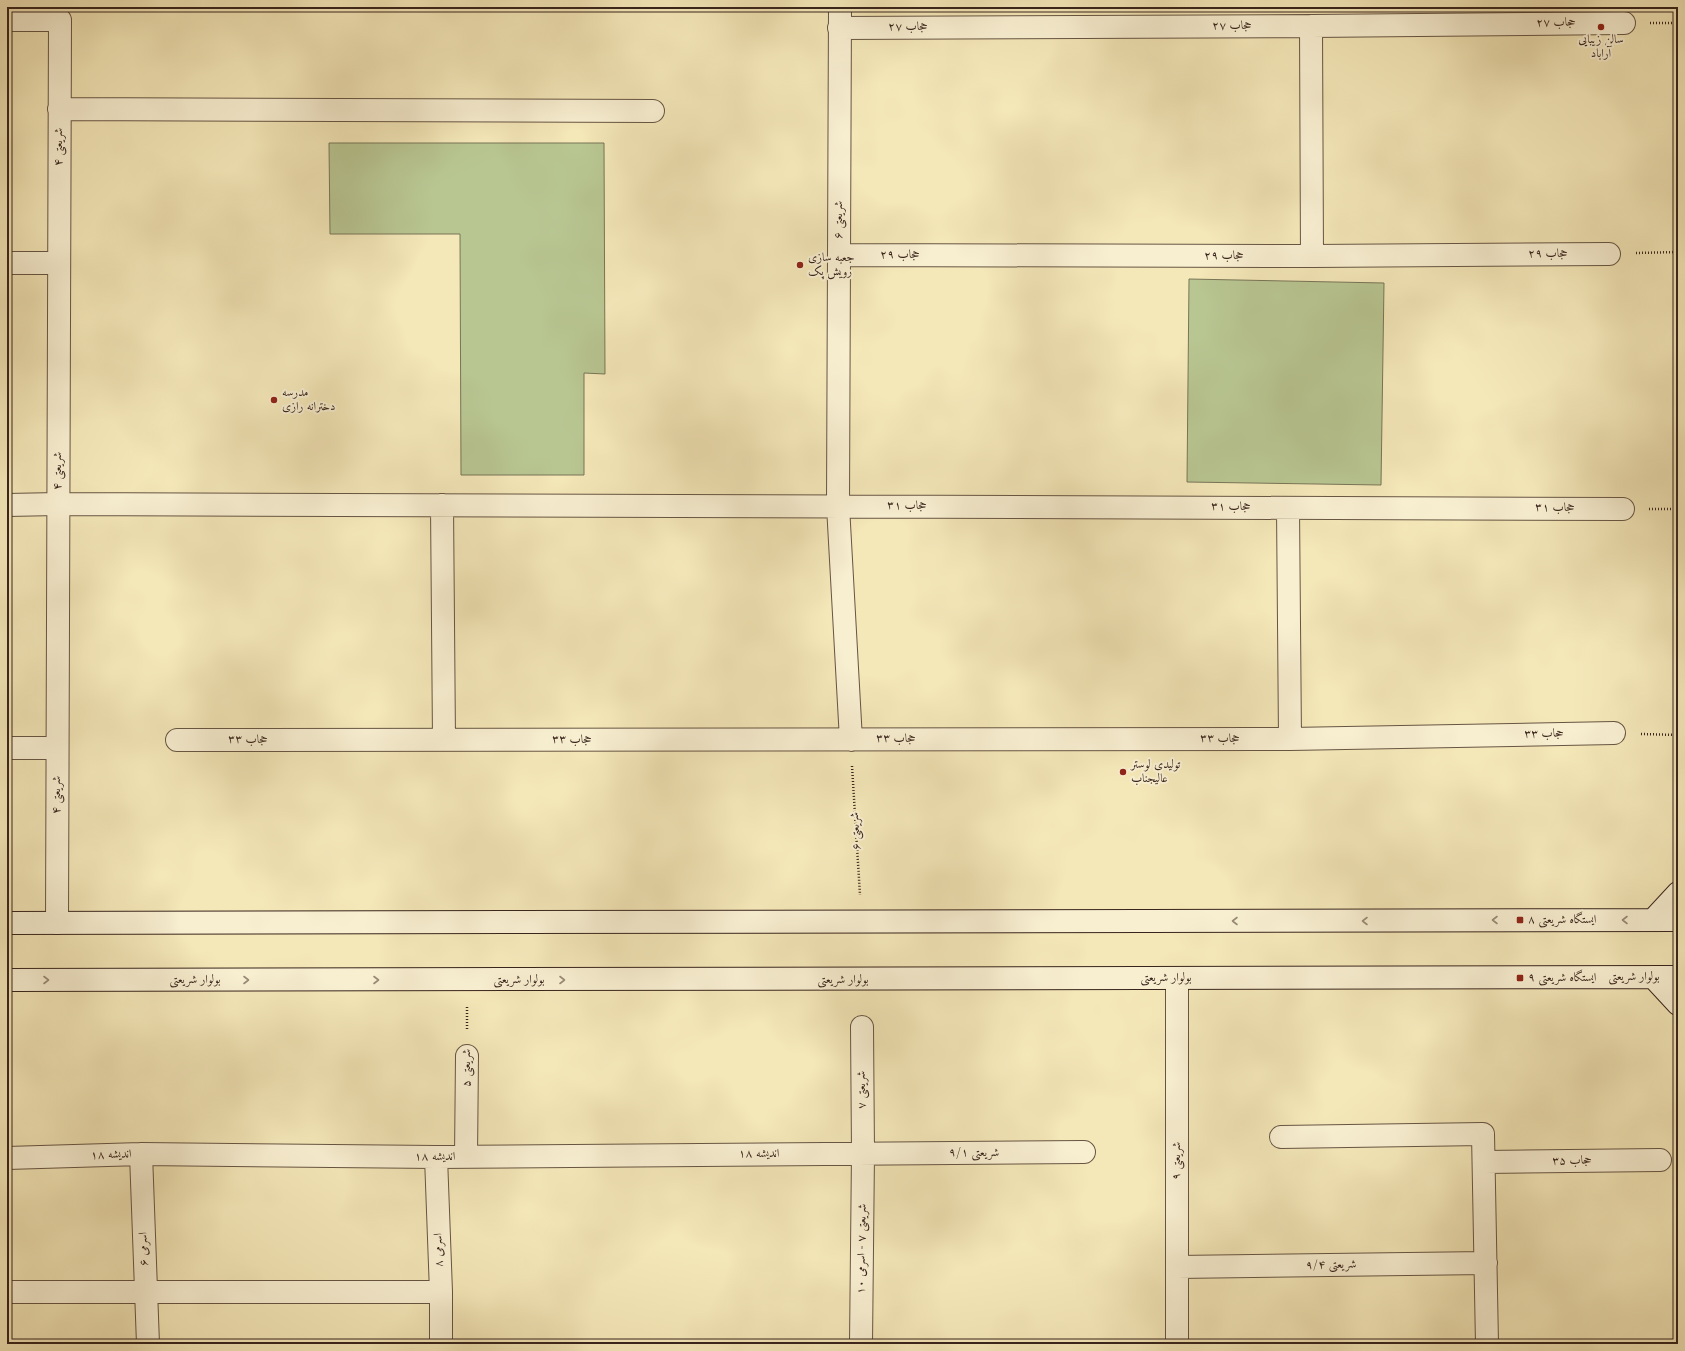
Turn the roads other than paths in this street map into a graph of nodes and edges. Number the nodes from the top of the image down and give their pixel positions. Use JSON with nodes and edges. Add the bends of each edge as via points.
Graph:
{"nodes":[{"id":1,"x":840,"y":17,"type":"edge"},
{"id":2,"x":7,"y":20,"type":"edge"},
{"id":3,"x":1624,"y":23,"type":"dead end"},
{"id":4,"x":1311,"y":26,"type":"junction"},
{"id":5,"x":59,"y":109,"type":"junction"},
{"id":6,"x":653,"y":111,"type":"dead end"},
{"id":7,"x":1609,"y":254,"type":"road end"},
{"id":8,"x":839,"y":255,"type":"junction"},
{"id":9,"x":1312,"y":256,"type":"junction"},
{"id":10,"x":7,"y":263,"type":"edge"},
{"id":11,"x":59,"y":263,"type":"junction"},
{"id":12,"x":58,"y":504,"type":"junction"},
{"id":13,"x":7,"y":505,"type":"edge"},
{"id":14,"x":442,"y":505,"type":"junction"},
{"id":15,"x":838,"y":506,"type":"junction"},
{"id":16,"x":1288,"y":508,"type":"junction"},
{"id":17,"x":1623,"y":509,"type":"dead end"},
{"id":18,"x":1614,"y":733,"type":"road end"},
{"id":19,"x":1290,"y":739,"type":"junction"},
{"id":20,"x":177,"y":740,"type":"dead end"},
{"id":21,"x":444,"y":740,"type":"junction"},
{"id":22,"x":851,"y":740,"type":"junction"},
{"id":23,"x":7,"y":748,"type":"edge"},
{"id":24,"x":58,"y":748,"type":"junction"},
{"id":25,"x":1678,"y":893,"type":"edge"},
{"id":26,"x":1653,"y":920,"type":"junction"},
{"id":27,"x":1678,"y":920,"type":"edge"},
{"id":28,"x":7,"y":923,"type":"edge"},
{"id":29,"x":57,"y":923,"type":"junction"},
{"id":30,"x":1653,"y":977,"type":"junction"},
{"id":31,"x":1177,"y":978,"type":"junction"},
{"id":32,"x":1678,"y":978,"type":"edge"},
{"id":33,"x":7,"y":980,"type":"edge"},
{"id":34,"x":1678,"y":1004,"type":"edge"},
{"id":35,"x":862,"y":1028,"type":"dead end"},
{"id":36,"x":467,"y":1056,"type":"road end"},
{"id":37,"x":1281,"y":1137,"type":"dead end"},
{"id":38,"x":1084,"y":1152,"type":"dead end"},
{"id":39,"x":863,"y":1153,"type":"junction"},
{"id":40,"x":141,"y":1154,"type":"junction"},
{"id":41,"x":436,"y":1157,"type":"junction"},
{"id":42,"x":466,"y":1157,"type":"junction"},
{"id":43,"x":7,"y":1158,"type":"edge"},
{"id":44,"x":1660,"y":1160,"type":"dead end"},
{"id":45,"x":1484,"y":1162,"type":"junction"},
{"id":46,"x":1486,"y":1262,"type":"junction"},
{"id":47,"x":1177,"y":1267,"type":"junction"},
{"id":48,"x":7,"y":1292,"type":"edge"},
{"id":49,"x":146,"y":1292,"type":"junction"},
{"id":50,"x":441,"y":1292,"type":"junction"},
{"id":51,"x":148,"y":1344,"type":"edge"},
{"id":52,"x":440,"y":1344,"type":"edge"},
{"id":53,"x":861,"y":1344,"type":"edge"},
{"id":54,"x":1177,"y":1344,"type":"edge"},
{"id":55,"x":1487,"y":1344,"type":"edge"}],
"edges":[{"from":1,"to":4,"type":"street","name":"حجاب ۲۷"},
{"from":1,"to":8,"type":"street","name":"شریعتی ۶"},
{"from":2,"to":5,"type":"street","name":"شریعتی ۴","via":[[60,20]]},
{"from":3,"to":4,"type":"street","name":"حجاب ۲۷"},
{"from":4,"to":9,"type":"street"},
{"from":5,"to":6,"type":"street"},
{"from":5,"to":11,"type":"street","name":"شریعتی ۴"},
{"from":7,"to":9,"type":"street","name":"حجاب ۲۹"},
{"from":8,"to":9,"type":"street","name":"حجاب ۲۹"},
{"from":8,"to":15,"type":"street","name":"شریعتی ۶"},
{"from":10,"to":11,"type":"street"},
{"from":11,"to":12,"type":"street","name":"شریعتی ۴"},
{"from":12,"to":13,"type":"street","name":"حجاب ۳۱"},
{"from":12,"to":14,"type":"street","name":"حجاب ۳۱"},
{"from":12,"to":24,"type":"street","name":"شریعتی ۴"},
{"from":14,"to":15,"type":"street","name":"حجاب ۳۱"},
{"from":14,"to":21,"type":"street"},
{"from":15,"to":16,"type":"street","name":"حجاب ۳۱"},
{"from":15,"to":22,"type":"street","name":"شریعتی ۶"},
{"from":16,"to":17,"type":"street","name":"حجاب ۳۱"},
{"from":16,"to":19,"type":"street"},
{"from":18,"to":19,"type":"street","name":"حجاب ۳۳"},
{"from":19,"to":22,"type":"street","name":"حجاب ۳۳"},
{"from":20,"to":21,"type":"street","name":"حجاب ۳۳"},
{"from":21,"to":22,"type":"street","name":"حجاب ۳۳"},
{"from":23,"to":24,"type":"street"},
{"from":24,"to":29,"type":"street","name":"شریعتی ۴"},
{"from":25,"to":26,"type":"street"},
{"from":26,"to":27,"type":"street"},
{"from":26,"to":29,"type":"street","one_way":true},
{"from":28,"to":29,"type":"street"},
{"from":30,"to":31,"type":"street","name":"بولوار شریعتی"},
{"from":30,"to":32,"type":"street","name":"بولوار شریعتی"},
{"from":30,"to":34,"type":"street"},
{"from":33,"to":31,"type":"street","name":"بولوار شریعتی","one_way":true},
{"from":31,"to":47,"type":"street","name":"شریعتی ۹"},
{"from":35,"to":39,"type":"street","name":"شریعتی ۷"},
{"from":36,"to":42,"type":"street","name":"شریعتی ۵"},
{"from":37,"to":45,"type":"street","via":[[1483,1134]]},
{"from":38,"to":39,"type":"street","name":"شریعتی ۹/۱"},
{"from":39,"to":42,"type":"street","name":"اندیشه ۱۸"},
{"from":39,"to":53,"type":"street","name":"شریعتی ۷ - اسرمی ۱۰"},
{"from":40,"to":41,"type":"street","name":"اندیشه ۱۸"},
{"from":40,"to":43,"type":"street","name":"اندیشه ۱۸"},
{"from":40,"to":49,"type":"street","name":"اسرمی ۶"},
{"from":41,"to":42,"type":"street","name":"اندیشه ۱۸"},
{"from":41,"to":50,"type":"street","name":"اسرمی ۸"},
{"from":44,"to":45,"type":"street","name":"حجاب ۳۵"},
{"from":45,"to":46,"type":"street"},
{"from":46,"to":47,"type":"street","name":"شریعتی ۹/۴"},
{"from":46,"to":55,"type":"street"},
{"from":47,"to":54,"type":"street","name":"شریعتی ۹"},
{"from":48,"to":49,"type":"street"},
{"from":49,"to":50,"type":"street"},
{"from":49,"to":51,"type":"street","name":"اسرمی ۶"},
{"from":50,"to":52,"type":"street","name":"اسرمی ۸"}]}
